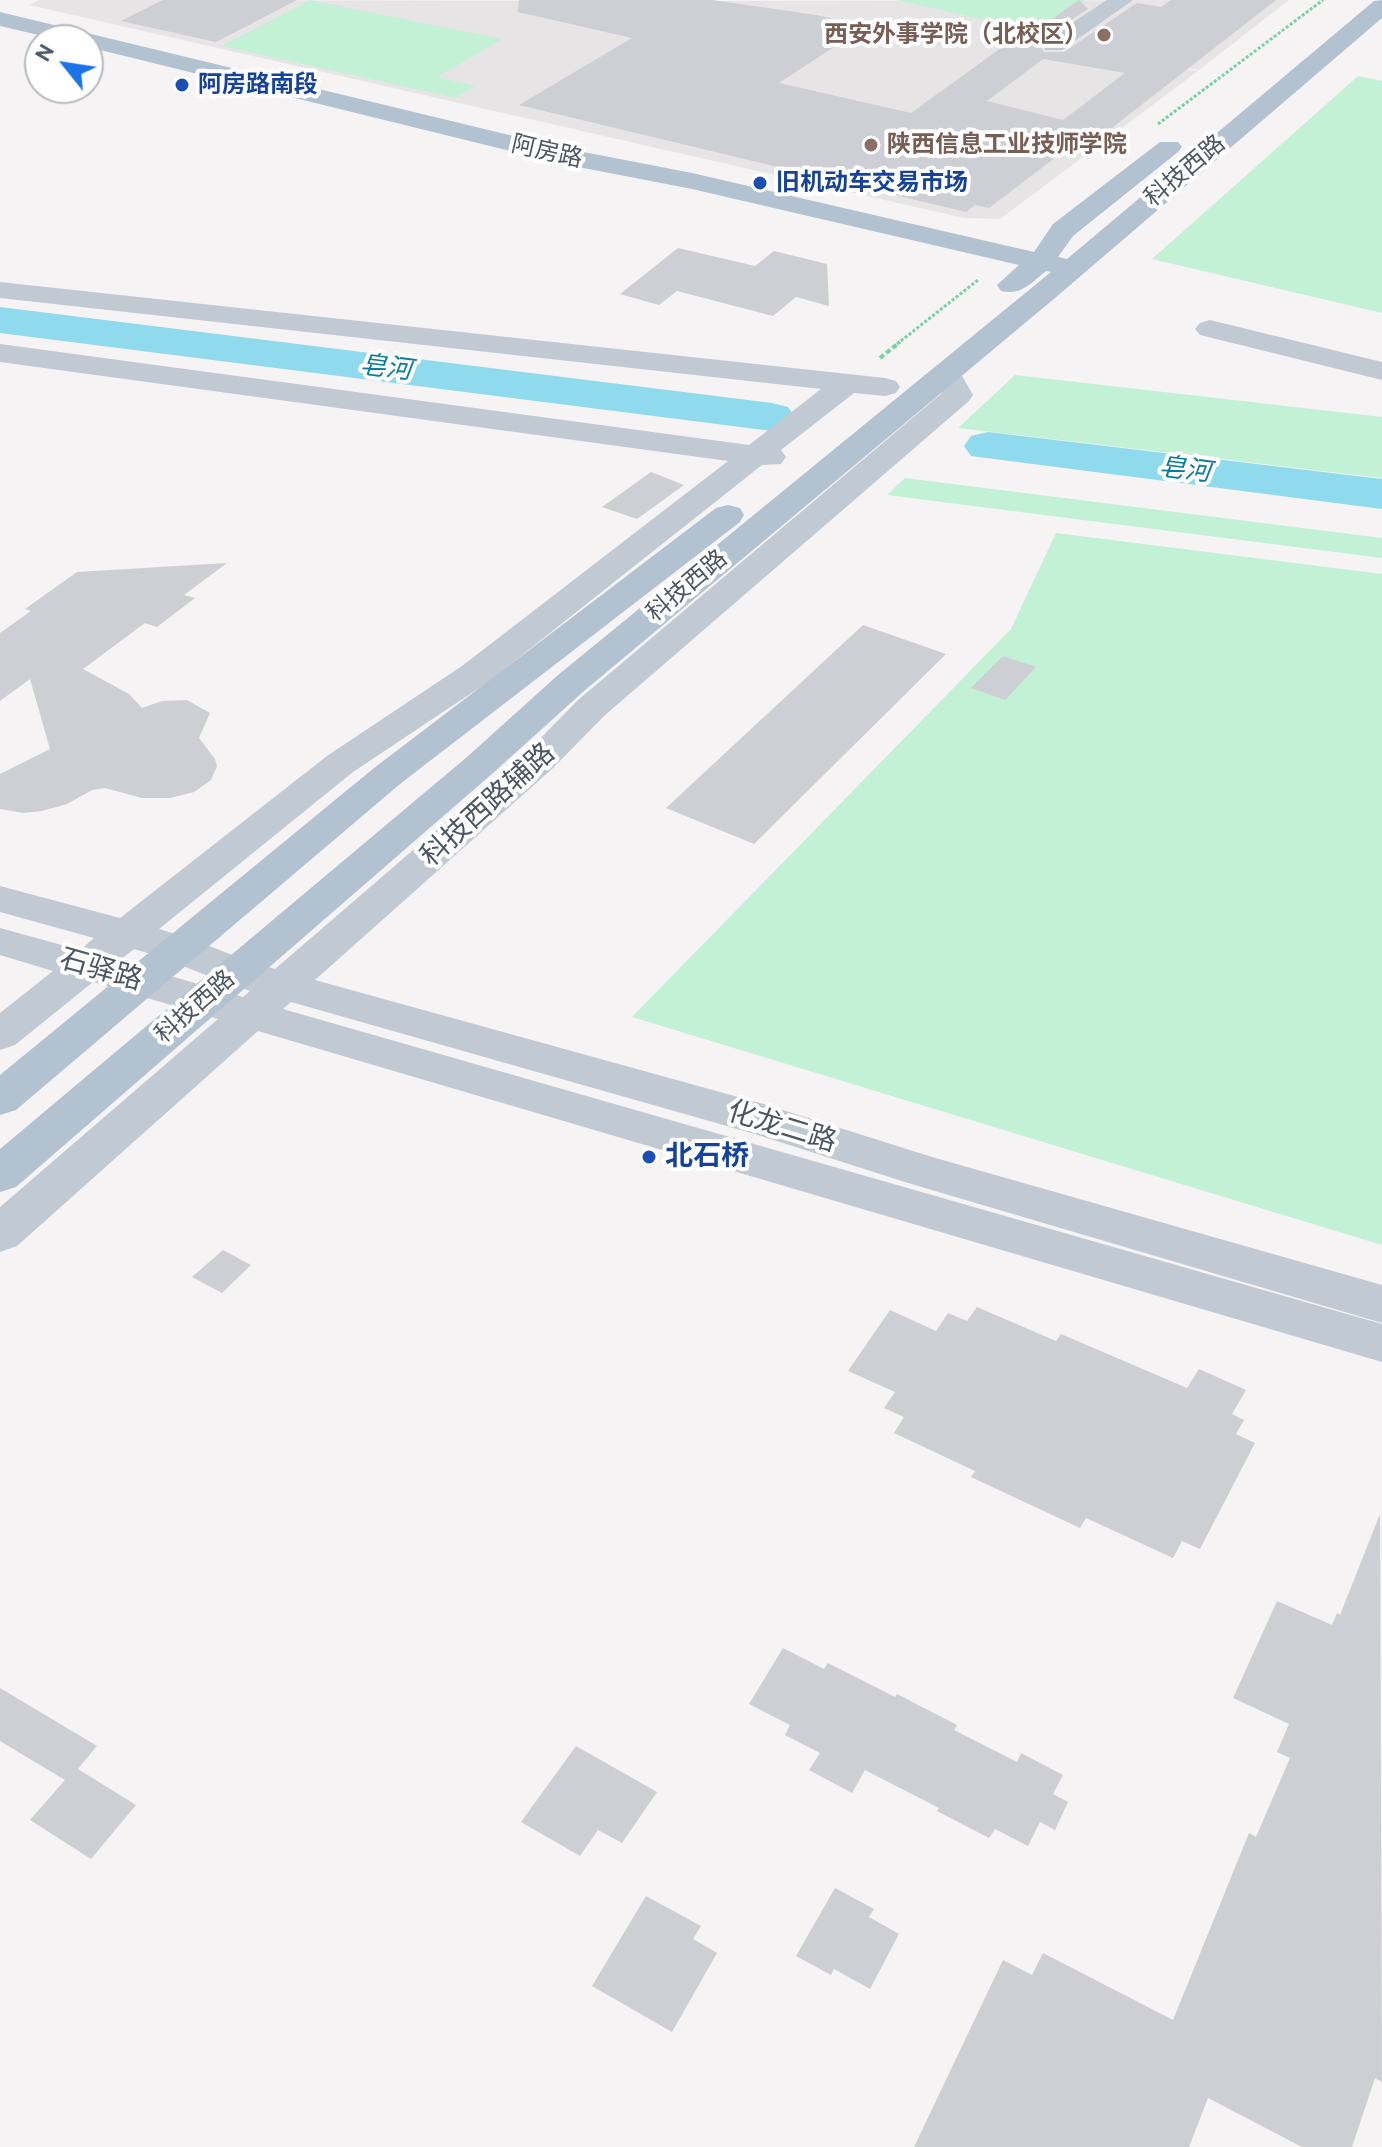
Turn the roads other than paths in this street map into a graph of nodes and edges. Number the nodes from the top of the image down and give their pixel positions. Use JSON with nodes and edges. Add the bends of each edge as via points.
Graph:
{"nodes":[{"id":1,"x":1122,"y":0,"type":"edge"},
{"id":2,"x":1357,"y":0,"type":"edge"},
{"id":3,"x":1382,"y":6,"type":"edge"},
{"id":4,"x":0,"y":19,"type":"edge"},
{"id":5,"x":0,"y":42,"type":"edge"},
{"id":6,"x":1054,"y":45,"type":"dead end"},
{"id":7,"x":24,"y":47,"type":"edge"},
{"id":8,"x":1274,"y":65,"type":"dead end"},
{"id":9,"x":104,"y":66,"type":"edge"},
{"id":10,"x":1191,"y":130,"type":"dead end"},
{"id":11,"x":816,"y":236,"type":"dead end"},
{"id":12,"x":1056,"y":279,"type":"junction"},
{"id":13,"x":987,"y":288,"type":"dead end"},
{"id":14,"x":0,"y":290,"type":"edge"},
{"id":15,"x":1210,"y":329,"type":"dead end"},
{"id":16,"x":0,"y":353,"type":"edge"},
{"id":17,"x":1382,"y":371,"type":"edge"},
{"id":18,"x":946,"y":373,"type":"junction"},
{"id":19,"x":896,"y":378,"type":"joint"},
{"id":20,"x":848,"y":383,"type":"junction"},
{"id":21,"x":755,"y":455,"type":"junction"},
{"id":22,"x":796,"y":461,"type":"junction"},
{"id":23,"x":0,"y":899,"type":"edge"},
{"id":24,"x":127,"y":934,"type":"junction"},
{"id":25,"x":0,"y":941,"type":"edge"},
{"id":26,"x":182,"y":949,"type":"junction"},
{"id":27,"x":86,"y":966,"type":"junction"},
{"id":28,"x":143,"y":982,"type":"junction"},
{"id":29,"x":281,"y":985,"type":"junction"},
{"id":30,"x":227,"y":996,"type":"junction"},
{"id":31,"x":0,"y":1035,"type":"edge"},
{"id":32,"x":0,"y":1099,"type":"edge"},
{"id":33,"x":0,"y":1175,"type":"edge"},
{"id":34,"x":0,"y":1234,"type":"edge"},
{"id":35,"x":1382,"y":1304,"type":"edge"},
{"id":36,"x":1382,"y":1343,"type":"edge"}],
"edges":[{"from":1,"to":6,"type":"street"},
{"from":2,"to":8,"type":"main road"},
{"from":3,"to":12,"type":"main road","name":"科技西路"},
{"from":4,"to":12,"type":"main road","name":"阿房路","via":[[563,156],[706,184]]},
{"from":5,"to":7,"type":"main road"},
{"from":9,"to":11,"type":"main road","name":"阿房路","via":[[542,165]]},
{"from":10,"to":12,"type":"main road","name":"科技西路","via":[[1063,230]]},
{"from":12,"to":13,"type":"main road","name":"科技西路"},
{"from":12,"to":18,"type":"main road","name":"科技西路"},
{"from":14,"to":20,"type":"street"},
{"from":15,"to":17,"type":"street"},
{"from":16,"to":21,"type":"street"},
{"from":18,"to":29,"type":"street","name":"科技西路辅路","via":[[958,395],[591,708],[528,770]]},
{"from":18,"to":30,"type":"main road","name":"科技西路","via":[[571,683]]},
{"from":19,"to":20,"type":"street"},
{"from":19,"to":22,"type":"main road","name":"科技西路"},
{"from":20,"to":21,"type":"street"},
{"from":21,"to":22,"type":"street"},
{"from":21,"to":24,"type":"street","via":[[475,674],[340,764]]},
{"from":22,"to":26,"type":"main road","name":"科技西路","via":[[387,776]]},
{"from":23,"to":24,"type":"street","name":"石驿路"},
{"from":24,"to":26,"type":"street","name":"石驿路"},
{"from":24,"to":27,"type":"street"},
{"from":25,"to":27,"type":"street","name":"石驿路"},
{"from":26,"to":28,"type":"main road","name":"科技西路"},
{"from":26,"to":30,"type":"street","name":"化龙二路"},
{"from":27,"to":28,"type":"street","name":"石驿路"},
{"from":27,"to":31,"type":"street"},
{"from":28,"to":30,"type":"street","name":"石驿路"},
{"from":28,"to":32,"type":"main road","name":"科技西路"},
{"from":29,"to":30,"type":"street","name":"化龙二路"},
{"from":29,"to":35,"type":"street","name":"化龙二路","via":[[767,1121]]},
{"from":30,"to":33,"type":"main road","name":"科技西路"},
{"from":30,"to":34,"type":"street"},
{"from":30,"to":36,"type":"street","name":"化龙二路"}]}
